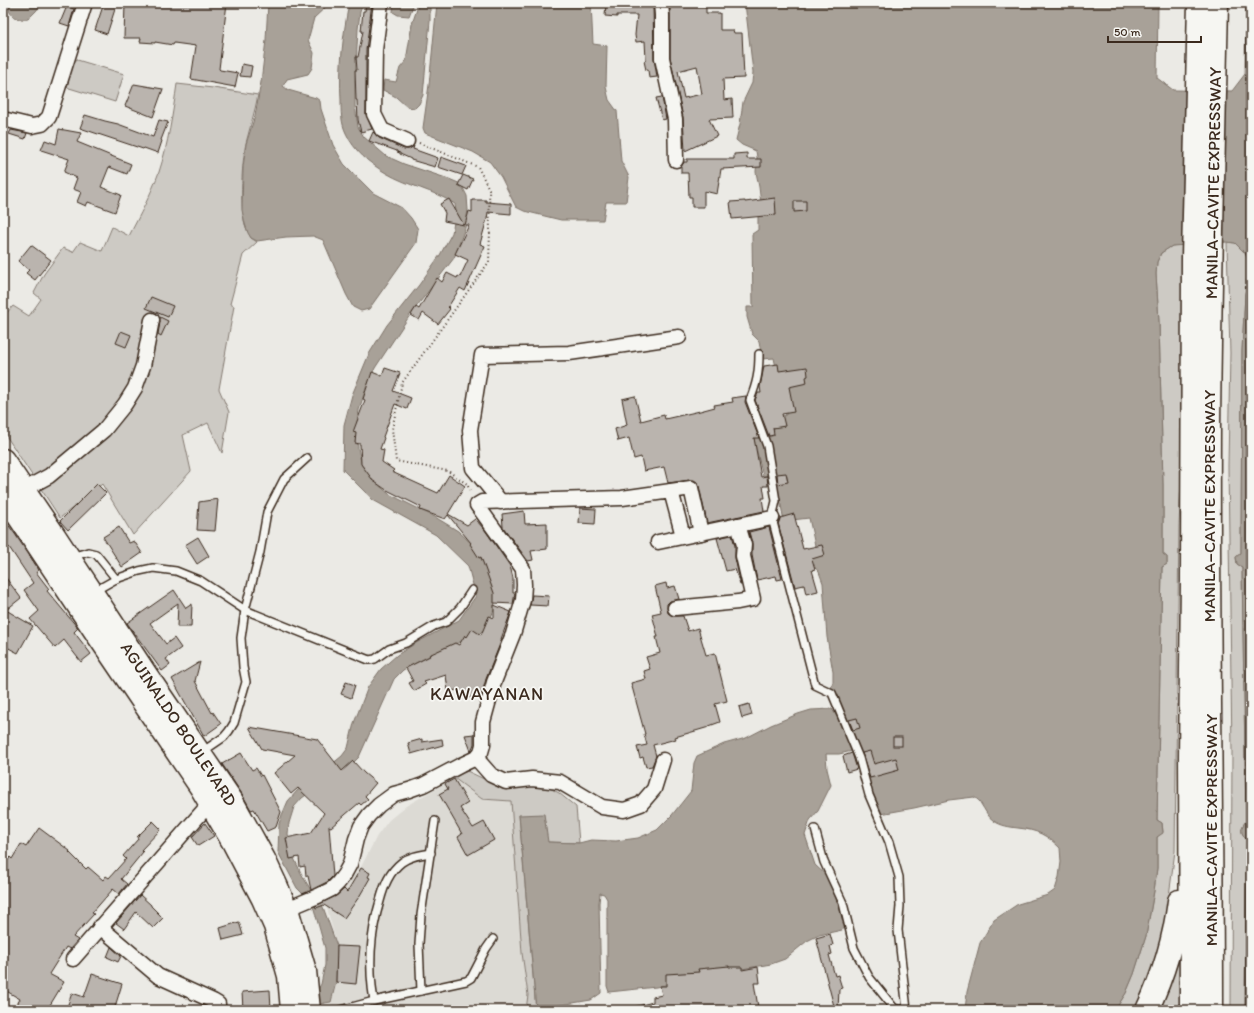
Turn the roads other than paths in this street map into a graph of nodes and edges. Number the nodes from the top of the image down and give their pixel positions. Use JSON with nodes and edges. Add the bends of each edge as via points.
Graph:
{"nodes":[{"id":1,"x":85,"y":3,"type":"edge"},
{"id":2,"x":381,"y":3,"type":"edge"},
{"id":3,"x":661,"y":3,"type":"edge"},
{"id":4,"x":1199,"y":3,"type":"edge"},
{"id":5,"x":1218,"y":3,"type":"edge"},
{"id":6,"x":1207,"y":62,"type":"junction"},
{"id":7,"x":3,"y":122,"type":"edge"},
{"id":8,"x":407,"y":141,"type":"road end"},
{"id":9,"x":676,"y":160,"type":"dead end"},
{"id":10,"x":1202,"y":257,"type":"junction"},
{"id":11,"x":152,"y":320,"type":"dead end"},
{"id":12,"x":679,"y":336,"type":"dead end"},
{"id":13,"x":759,"y":354,"type":"dead end"},
{"id":14,"x":307,"y":458,"type":"dead end"},
{"id":15,"x":3,"y":460,"type":"edge"},
{"id":16,"x":671,"y":491,"type":"junction"},
{"id":17,"x":13,"y":492,"type":"edge"},
{"id":18,"x":501,"y":502,"type":"junction"},
{"id":19,"x":772,"y":518,"type":"junction"},
{"id":20,"x":738,"y":525,"type":"junction"},
{"id":21,"x":701,"y":533,"type":"junction"},
{"id":22,"x":683,"y":536,"type":"junction"},
{"id":23,"x":658,"y":542,"type":"dead end"},
{"id":24,"x":69,"y":558,"type":"junction"},
{"id":25,"x":116,"y":579,"type":"junction"},
{"id":26,"x":472,"y":590,"type":"dead end"},
{"id":27,"x":92,"y":593,"type":"junction"},
{"id":28,"x":675,"y":608,"type":"dead end"},
{"id":29,"x":245,"y":610,"type":"junction"},
{"id":30,"x":200,"y":753,"type":"junction"},
{"id":31,"x":1190,"y":756,"type":"junction"},
{"id":32,"x":476,"y":758,"type":"junction"},
{"id":33,"x":663,"y":760,"type":"dead end"},
{"id":34,"x":210,"y":803,"type":"junction"},
{"id":35,"x":435,"y":821,"type":"dead end"},
{"id":36,"x":814,"y":829,"type":"dead end"},
{"id":37,"x":431,"y":853,"type":"junction"},
{"id":38,"x":296,"y":906,"type":"junction"},
{"id":39,"x":100,"y":927,"type":"junction"},
{"id":40,"x":493,"y":939,"type":"dead end"},
{"id":41,"x":73,"y":959,"type":"dead end"},
{"id":42,"x":421,"y":992,"type":"junction"},
{"id":43,"x":374,"y":1000,"type":"junction"},
{"id":44,"x":218,"y":1010,"type":"edge"},
{"id":45,"x":292,"y":1010,"type":"edge"},
{"id":46,"x":309,"y":1010,"type":"edge"},
{"id":47,"x":341,"y":1010,"type":"edge"},
{"id":48,"x":902,"y":1010,"type":"edge"},
{"id":49,"x":907,"y":1010,"type":"edge"},
{"id":50,"x":1147,"y":1010,"type":"edge"},
{"id":51,"x":1191,"y":1010,"type":"edge"},
{"id":52,"x":1212,"y":1010,"type":"edge"}],
"edges":[{"from":1,"to":7,"type":"street","via":[[49,117],[42,124],[32,126],[7,120]]},
{"from":2,"to":8,"type":"street","via":[[375,50],[374,114],[382,130]]},
{"from":3,"to":9,"type":"street","via":[[662,58],[675,119]]},
{"from":4,"to":6,"type":"highway","name":"MANILA–CAVITE EXPRESSWAY"},
{"from":5,"to":6,"type":"highway","name":"MANILA–CAVITE EXPRESSWAY"},
{"from":6,"to":10,"type":"highway","name":"MANILA–CAVITE EXPRESSWAY"},
{"from":10,"to":31,"type":"highway","name":"MANILA–CAVITE EXPRESSWAY"},
{"from":10,"to":52,"type":"highway","name":"MANILA–CAVITE EXPRESSWAY"},
{"from":11,"to":17,"type":"street","via":[[143,366],[135,388],[104,430],[49,476]]},
{"from":12,"to":18,"type":"street","via":[[569,353],[482,355],[470,430],[473,468]]},
{"from":13,"to":19,"type":"lane","via":[[757,384],[750,400],[767,446],[776,501]]},
{"from":14,"to":29,"type":"lane","via":[[284,479],[267,512]]},
{"from":15,"to":17,"type":"highway","name":"AGUINALDO BOULEVARD"},
{"from":16,"to":18,"type":"street","via":[[622,498]]},
{"from":16,"to":21,"type":"street","via":[[691,488]]},
{"from":16,"to":22,"type":"street"},
{"from":17,"to":24,"type":"highway","name":"AGUINALDO BOULEVARD"},
{"from":17,"to":34,"type":"highway","name":"AGUINALDO BOULEVARD"},
{"from":18,"to":32,"type":"street","via":[[482,502],[477,505],[523,569],[523,600],[494,682],[483,722],[483,745]]},
{"from":19,"to":20,"type":"street"},
{"from":19,"to":49,"type":"lane","via":[[815,685],[832,693],[859,758],[868,795],[889,842],[899,877],[898,930]]},
{"from":20,"to":21,"type":"street"},
{"from":20,"to":28,"type":"street","via":[[744,544],[743,556],[753,599]]},
{"from":21,"to":22,"type":"street"},
{"from":22,"to":23,"type":"street"},
{"from":24,"to":25,"type":"lane","via":[[88,552],[96,554]]},
{"from":24,"to":27,"type":"highway","name":"AGUINALDO BOULEVARD"},
{"from":25,"to":27,"type":"lane"},
{"from":25,"to":29,"type":"lane","via":[[153,568],[176,571],[201,581]]},
{"from":26,"to":29,"type":"lane","via":[[460,608],[446,622],[390,649],[375,660]]},
{"from":27,"to":30,"type":"highway","name":"AGUINALDO BOULEVARD"},
{"from":29,"to":30,"type":"lane","via":[[241,638],[246,682],[234,723],[224,737]]},
{"from":30,"to":38,"type":"highway","name":"AGUINALDO BOULEVARD","via":[[236,808],[264,859]]},
{"from":31,"to":50,"type":"highway","via":[[1181,884],[1173,940]]},
{"from":31,"to":51,"type":"highway","name":"MANILA–CAVITE EXPRESSWAY"},
{"from":32,"to":33,"type":"street","via":[[491,775],[506,782],[532,779],[560,782],[602,807],[624,810],[641,804],[654,789]]},
{"from":32,"to":38,"type":"street","via":[[423,784],[394,794],[379,805],[361,826],[350,864],[344,875],[332,889]]},
{"from":34,"to":39,"type":"street"},
{"from":34,"to":45,"type":"highway","name":"AGUINALDO BOULEVARD","via":[[245,862],[274,926],[288,976]]},
{"from":35,"to":37,"type":"lane"},
{"from":36,"to":48,"type":"lane","via":[[824,862],[843,903],[854,948],[869,977],[894,1008]]},
{"from":37,"to":42,"type":"lane","via":[[419,944]]},
{"from":37,"to":43,"type":"lane","via":[[412,856],[401,863],[384,885],[372,931],[371,976]]},
{"from":38,"to":46,"type":"highway","name":"AGUINALDO BOULEVARD"},
{"from":39,"to":41,"type":"street"},
{"from":39,"to":44,"type":"street","via":[[158,976],[213,1001],[218,1004]]},
{"from":40,"to":42,"type":"lane","via":[[471,978],[466,982]]},
{"from":42,"to":43,"type":"lane"},
{"from":43,"to":47,"type":"lane"}]}
